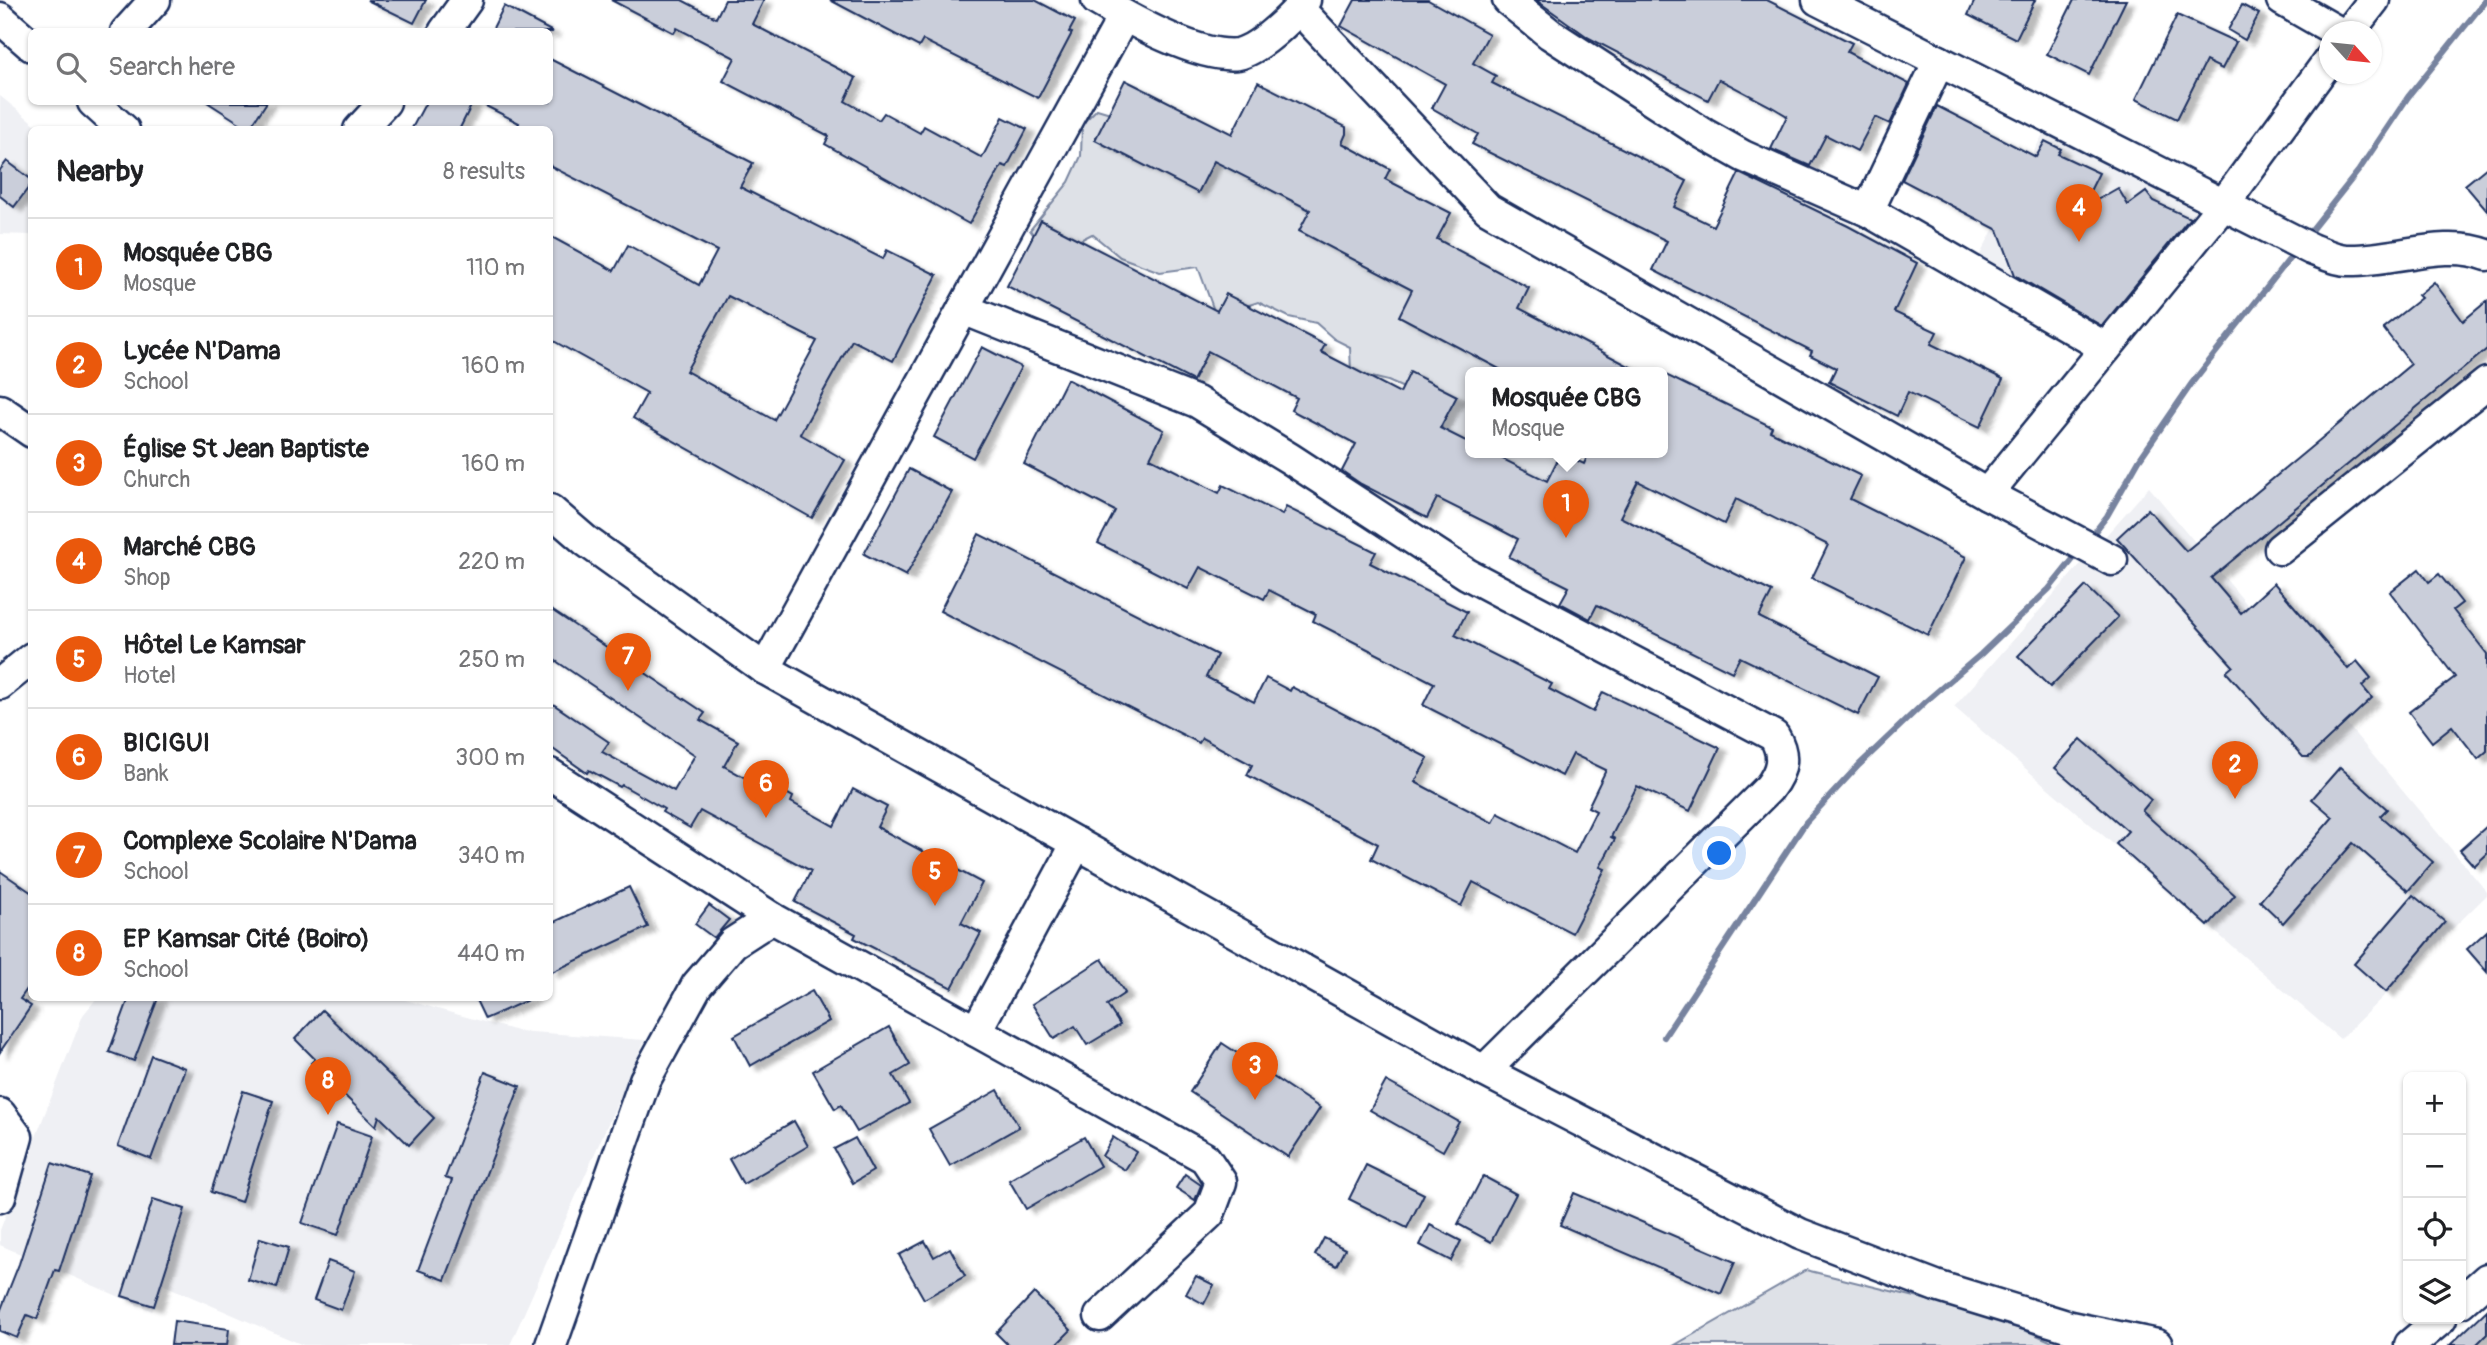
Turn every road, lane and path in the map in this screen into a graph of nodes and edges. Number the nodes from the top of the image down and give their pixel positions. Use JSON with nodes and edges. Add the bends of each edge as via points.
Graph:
{"nodes":[{"id":1,"x":155,"y":0,"type":"edge"},
{"id":2,"x":467,"y":0,"type":"edge"},
{"id":3,"x":1097,"y":0,"type":"edge"},
{"id":4,"x":1508,"y":0,"type":"edge"},
{"id":5,"x":1818,"y":0,"type":"edge"},
{"id":6,"x":2283,"y":0,"type":"edge"},
{"id":7,"x":2374,"y":0,"type":"edge"},
{"id":8,"x":1302,"y":5,"type":"edge"},
{"id":9,"x":1124,"y":16,"type":"junction"},
{"id":10,"x":0,"y":18,"type":"edge"},
{"id":11,"x":2319,"y":21,"type":"edge"},
{"id":12,"x":2358,"y":21,"type":"edge"},
{"id":13,"x":130,"y":28,"type":"edge"},
{"id":14,"x":447,"y":28,"type":"edge"},
{"id":15,"x":28,"y":42,"type":"edge"},
{"id":16,"x":1939,"y":61,"type":"junction"},
{"id":17,"x":2319,"y":74,"type":"edge"},
{"id":18,"x":96,"y":105,"type":"edge"},
{"id":19,"x":382,"y":105,"type":"edge"},
{"id":20,"x":120,"y":126,"type":"edge"},
{"id":21,"x":363,"y":126,"type":"edge"},
{"id":22,"x":2230,"y":209,"type":"junction"},
{"id":23,"x":1868,"y":211,"type":"junction"},
{"id":24,"x":2487,"y":256,"type":"edge"},
{"id":25,"x":962,"y":309,"type":"junction"},
{"id":26,"x":2106,"y":348,"type":"junction"},
{"id":27,"x":2487,"y":383,"type":"edge"},
{"id":28,"x":0,"y":410,"type":"edge"},
{"id":29,"x":28,"y":429,"type":"edge"},
{"id":30,"x":1995,"y":498,"type":"junction"},
{"id":31,"x":553,"y":513,"type":"edge"},
{"id":32,"x":2280,"y":550,"type":"dead end"},
{"id":33,"x":2101,"y":554,"type":"dead end"},
{"id":34,"x":28,"y":661,"type":"edge"},
{"id":35,"x":765,"y":669,"type":"junction"},
{"id":36,"x":0,"y":684,"type":"edge"},
{"id":37,"x":553,"y":776,"type":"edge"},
{"id":38,"x":1077,"y":843,"type":"junction"},
{"id":39,"x":772,"y":918,"type":"junction"},
{"id":40,"x":976,"y":1031,"type":"junction"},
{"id":41,"x":1484,"y":1072,"type":"junction"},
{"id":42,"x":0,"y":1114,"type":"edge"},
{"id":43,"x":0,"y":1197,"type":"edge"},
{"id":44,"x":2487,"y":1279,"type":"edge"},
{"id":45,"x":2466,"y":1298,"type":"edge"},
{"id":46,"x":1100,"y":1316,"type":"dead end"},
{"id":47,"x":2435,"y":1324,"type":"edge"},
{"id":48,"x":551,"y":1345,"type":"edge"},
{"id":49,"x":2157,"y":1345,"type":"edge"},
{"id":50,"x":2410,"y":1345,"type":"edge"}],
"edges":[{"from":1,"to":13,"type":"street"},
{"from":2,"to":14,"type":"street"},
{"from":3,"to":9,"type":"street"},
{"from":4,"to":23,"type":"street","via":[[1550,34],[1704,134]]},
{"from":5,"to":16,"type":"street"},
{"from":6,"to":11,"type":"street"},
{"from":7,"to":12,"type":"street"},
{"from":8,"to":9,"type":"street","via":[[1269,37],[1239,54],[1203,52]]},
{"from":8,"to":30,"type":"street","via":[[1488,209]]},
{"from":9,"to":25,"type":"street"},
{"from":10,"to":15,"type":"street"},
{"from":16,"to":22,"type":"street"},
{"from":16,"to":23,"type":"street"},
{"from":17,"to":22,"type":"street"},
{"from":18,"to":20,"type":"street"},
{"from":19,"to":21,"type":"street"},
{"from":22,"to":24,"type":"street","via":[[2346,261],[2437,250]]},
{"from":22,"to":26,"type":"street"},
{"from":23,"to":26,"type":"street"},
{"from":25,"to":35,"type":"street"},
{"from":25,"to":41,"type":"street","via":[[1197,402],[1466,574],[1774,736],[1782,762],[1769,788]]},
{"from":26,"to":30,"type":"street"},
{"from":27,"to":32,"type":"street"},
{"from":28,"to":29,"type":"street"},
{"from":30,"to":33,"type":"street"},
{"from":31,"to":35,"type":"street"},
{"from":34,"to":36,"type":"street"},
{"from":35,"to":38,"type":"street"},
{"from":37,"to":39,"type":"street"},
{"from":38,"to":40,"type":"street"},
{"from":38,"to":41,"type":"street"},
{"from":39,"to":40,"type":"street"},
{"from":39,"to":48,"type":"street","via":[[733,943],[697,985],[645,1080]]},
{"from":40,"to":46,"type":"street","via":[[1205,1158],[1221,1182],[1209,1214]]},
{"from":41,"to":49,"type":"street","via":[[1800,1234],[1950,1290],[2070,1327]]},
{"from":42,"to":43,"type":"street","via":[[17,1137]]},
{"from":44,"to":45,"type":"street"},
{"from":47,"to":50,"type":"street"}]}
